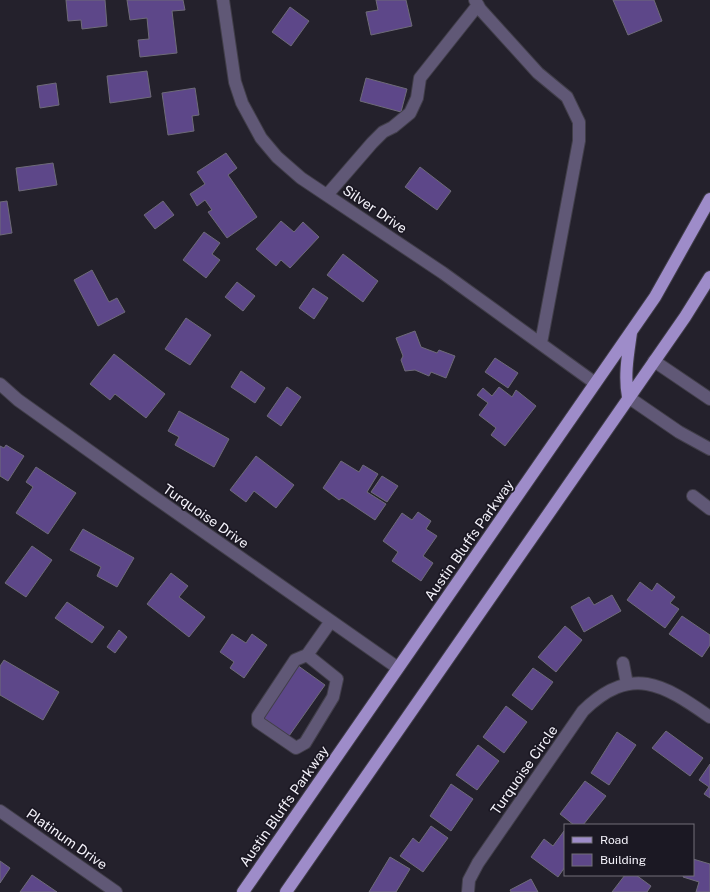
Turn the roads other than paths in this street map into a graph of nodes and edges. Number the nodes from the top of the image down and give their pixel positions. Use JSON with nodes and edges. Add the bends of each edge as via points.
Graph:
{"nodes":[{"id":1,"x":222,"y":0,"type":"edge"},
{"id":2,"x":476,"y":3,"type":"edge"},
{"id":3,"x":327,"y":195,"type":"junction"},
{"id":4,"x":710,"y":199,"type":"edge"},
{"id":5,"x":710,"y":277,"type":"edge"},
{"id":6,"x":632,"y":330,"type":"junction"},
{"id":7,"x":541,"y":344,"type":"junction"},
{"id":8,"x":654,"y":361,"type":"junction"},
{"id":9,"x":595,"y":383,"type":"junction"},
{"id":10,"x":0,"y":384,"type":"edge"},
{"id":11,"x":628,"y":397,"type":"junction"},
{"id":12,"x":710,"y":399,"type":"edge"},
{"id":13,"x":710,"y":449,"type":"edge"},
{"id":14,"x":693,"y":496,"type":"dead end"},
{"id":15,"x":710,"y":509,"type":"edge"},
{"id":16,"x":332,"y":621,"type":"junction"},
{"id":17,"x":307,"y":655,"type":"junction"},
{"id":18,"x":623,"y":663,"type":"dead end"},
{"id":19,"x":398,"y":668,"type":"junction"},
{"id":20,"x":627,"y":684,"type":"junction"},
{"id":21,"x":710,"y":717,"type":"edge"},
{"id":22,"x":0,"y":811,"type":"edge"},
{"id":23,"x":116,"y":892,"type":"edge"},
{"id":24,"x":243,"y":892,"type":"edge"},
{"id":25,"x":286,"y":892,"type":"edge"},
{"id":26,"x":468,"y":892,"type":"edge"}],
"edges":[{"from":1,"to":3,"type":"street","name":"Silver Drive","via":[[235,82],[250,120],[277,156],[301,178]]},
{"from":2,"to":3,"type":"street","via":[[420,78],[417,98],[410,113],[372,142]]},
{"from":2,"to":7,"type":"street","via":[[538,73],[567,97],[579,122],[579,141]]},
{"from":3,"to":7,"type":"street","name":"Silver Drive","via":[[443,273]]},
{"from":4,"to":6,"type":"main road","name":"Austin Bluffs Parkway","via":[[655,298]]},
{"from":5,"to":8,"type":"main road"},
{"from":6,"to":9,"type":"main road","name":"Austin Bluffs Parkway"},
{"from":6,"to":11,"type":"main road","via":[[626,374]]},
{"from":7,"to":9,"type":"street","name":"Silver Drive"},
{"from":8,"to":11,"type":"main road"},
{"from":8,"to":12,"type":"street"},
{"from":9,"to":19,"type":"main road","name":"Austin Bluffs Parkway"},
{"from":10,"to":16,"type":"street","name":"Turquoise Drive","via":[[18,400]]},
{"from":11,"to":13,"type":"street","via":[[679,432]]},
{"from":11,"to":25,"type":"main road"},
{"from":14,"to":15,"type":"street"},
{"from":16,"to":17,"type":"street"},
{"from":16,"to":19,"type":"street","name":"Turquoise Drive"},
{"from":17,"to":17,"type":"street","via":[[295,660],[258,716],[258,722],[296,748],[305,743],[334,697],[337,679]]},
{"from":18,"to":20,"type":"street"},
{"from":19,"to":24,"type":"main road","name":"Austin Bluffs Parkway"},
{"from":20,"to":21,"type":"street","name":"Turquoise Circle","via":[[661,686],[678,694]]},
{"from":20,"to":26,"type":"street","name":"Turquoise Circle","via":[[610,689],[583,711],[478,863],[469,880]]},
{"from":22,"to":23,"type":"street","name":"Platinum Drive"}]}
